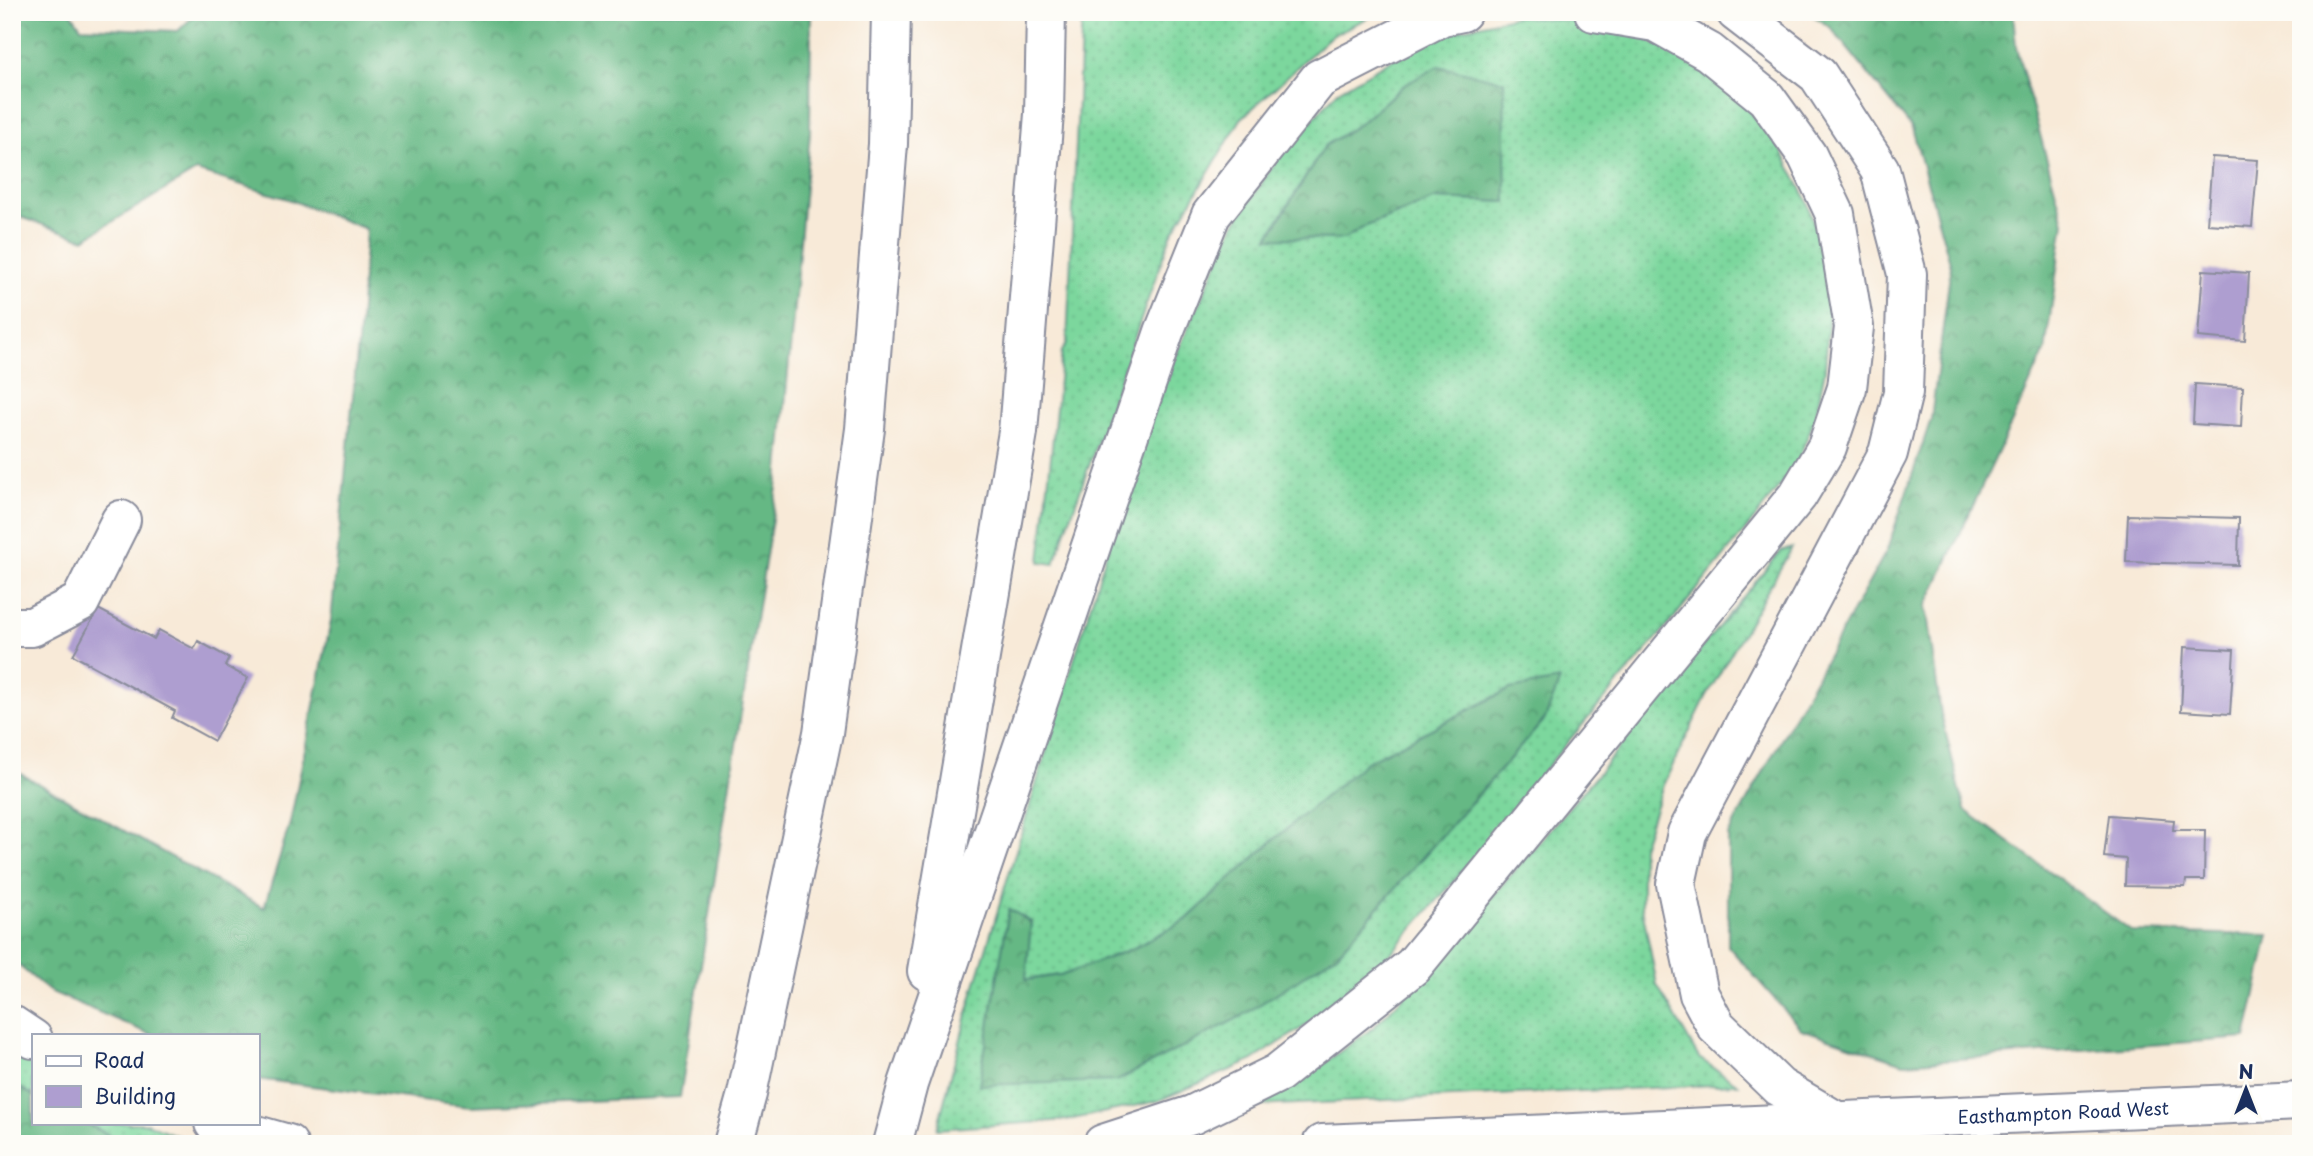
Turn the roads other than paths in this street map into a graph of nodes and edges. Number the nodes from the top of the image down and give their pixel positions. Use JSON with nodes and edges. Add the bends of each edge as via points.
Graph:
{"nodes":[{"id":1,"x":891,"y":12,"type":"edge"},
{"id":2,"x":1046,"y":12,"type":"edge"},
{"id":3,"x":1462,"y":12,"type":"edge"},
{"id":4,"x":1594,"y":12,"type":"edge"},
{"id":5,"x":1736,"y":12,"type":"edge"},
{"id":6,"x":121,"y":520,"type":"dead end"},
{"id":7,"x":12,"y":627,"type":"edge"},
{"id":8,"x":12,"y":1025,"type":"edge"},
{"id":9,"x":32,"y":1039,"type":"edge"},
{"id":10,"x":908,"y":1084,"type":"junction"},
{"id":11,"x":2301,"y":1101,"type":"edge"},
{"id":12,"x":1840,"y":1123,"type":"junction"},
{"id":13,"x":218,"y":1124,"type":"edge"},
{"id":14,"x":288,"y":1144,"type":"edge"},
{"id":15,"x":733,"y":1144,"type":"edge"},
{"id":16,"x":892,"y":1144,"type":"edge"},
{"id":17,"x":1103,"y":1144,"type":"edge"},
{"id":18,"x":1321,"y":1144,"type":"edge"}],
"edges":[{"from":1,"to":15,"type":"main road","via":[[888,144],[865,429],[823,733]]},
{"from":2,"to":10,"type":"main road","via":[[1044,114],[1018,432]]},
{"from":3,"to":10,"type":"main road","via":[[1442,16],[1319,79],[1212,215],[1164,332]]},
{"from":4,"to":17,"type":"main road","via":[[1655,22],[1710,52],[1766,98],[1807,155],[1835,214],[1854,327],[1847,388],[1827,447],[1798,495],[1413,966],[1278,1073],[1192,1115]]},
{"from":5,"to":12,"type":"main road","via":[[1818,75],[1880,170],[1908,274],[1903,392],[1888,453],[1687,833],[1676,884],[1699,994],[1716,1026],[1779,1087]]},
{"from":6,"to":7,"type":"main road","via":[[80,602],[32,627]]},
{"from":8,"to":9,"type":"main road"},
{"from":10,"to":16,"type":"main road"},
{"from":11,"to":12,"type":"main road","name":"Easthampton Road West"},
{"from":12,"to":18,"type":"main road","name":"Easthampton Road West"},
{"from":13,"to":14,"type":"main road"}]}
